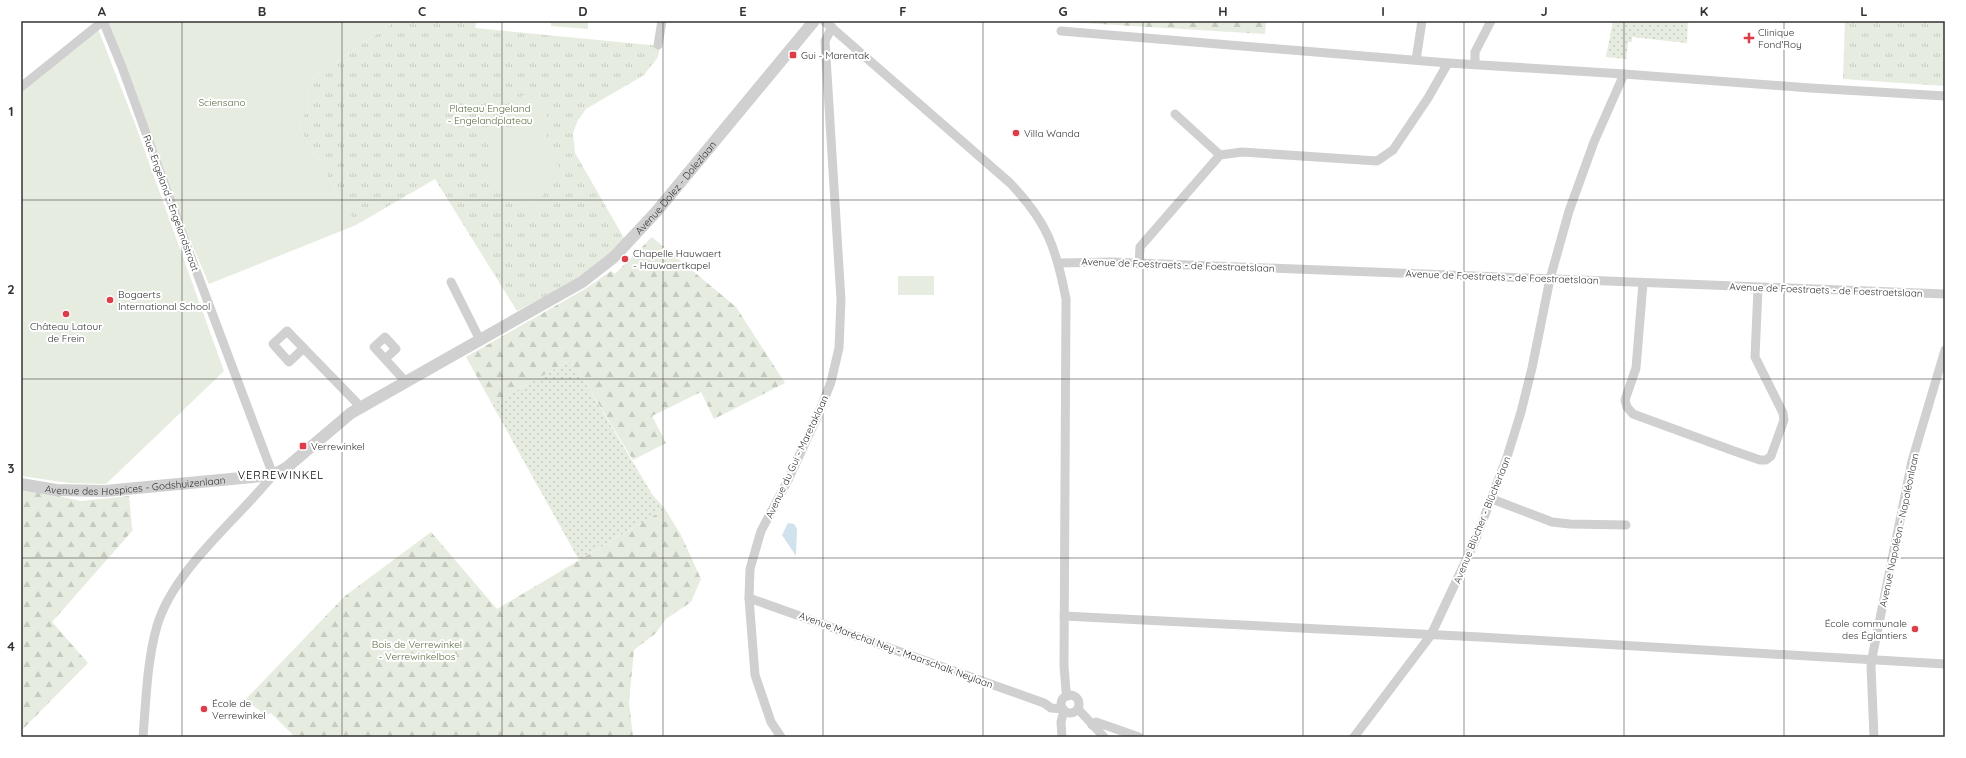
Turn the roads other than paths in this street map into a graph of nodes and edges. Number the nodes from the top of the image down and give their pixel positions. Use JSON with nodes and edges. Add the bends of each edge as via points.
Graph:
{"nodes":[{"id":1,"x":103,"y":21,"type":"edge"},
{"id":2,"x":662,"y":21,"type":"edge"},
{"id":3,"x":814,"y":21,"type":"edge"},
{"id":4,"x":1422,"y":21,"type":"edge"},
{"id":5,"x":1491,"y":21,"type":"edge"},
{"id":6,"x":828,"y":24,"type":"edge"},
{"id":7,"x":1061,"y":31,"type":"dead end"},
{"id":8,"x":658,"y":45,"type":"dead end"},
{"id":9,"x":1416,"y":60,"type":"junction"},
{"id":10,"x":1448,"y":63,"type":"junction"},
{"id":11,"x":1475,"y":64,"type":"junction"},
{"id":12,"x":1624,"y":74,"type":"junction"},
{"id":13,"x":21,"y":87,"type":"edge"},
{"id":14,"x":1945,"y":96,"type":"edge"},
{"id":15,"x":1175,"y":114,"type":"dead end"},
{"id":16,"x":1220,"y":155,"type":"junction"},
{"id":17,"x":1059,"y":263,"type":"junction"},
{"id":18,"x":1139,"y":264,"type":"junction"},
{"id":19,"x":1550,"y":279,"type":"junction"},
{"id":20,"x":451,"y":282,"type":"dead end"},
{"id":21,"x":1643,"y":283,"type":"junction"},
{"id":22,"x":1758,"y":288,"type":"junction"},
{"id":23,"x":1945,"y":294,"type":"edge"},
{"id":24,"x":480,"y":340,"type":"junction"},
{"id":25,"x":304,"y":348,"type":"dead end"},
{"id":26,"x":1945,"y":350,"type":"edge"},
{"id":27,"x":385,"y":359,"type":"dead end"},
{"id":28,"x":406,"y":382,"type":"junction"},
{"id":29,"x":360,"y":407,"type":"junction"},
{"id":30,"x":273,"y":475,"type":"junction"},
{"id":31,"x":21,"y":484,"type":"edge"},
{"id":32,"x":1492,"y":499,"type":"junction"},
{"id":33,"x":1626,"y":525,"type":"dead end"},
{"id":34,"x":749,"y":598,"type":"junction"},
{"id":35,"x":1064,"y":616,"type":"junction"},
{"id":36,"x":1431,"y":634,"type":"junction"},
{"id":37,"x":1872,"y":659,"type":"junction"},
{"id":38,"x":1945,"y":664,"type":"edge"},
{"id":39,"x":1066,"y":698,"type":"junction"},
{"id":40,"x":1044,"y":703,"type":"junction"},
{"id":41,"x":1070,"y":710,"type":"junction"},
{"id":42,"x":1092,"y":725,"type":"junction"},
{"id":43,"x":1062,"y":733,"type":"edge"},
{"id":44,"x":143,"y":737,"type":"edge"},
{"id":45,"x":782,"y":737,"type":"edge"},
{"id":46,"x":1104,"y":737,"type":"edge"},
{"id":47,"x":1139,"y":737,"type":"edge"},
{"id":48,"x":1354,"y":737,"type":"edge"},
{"id":49,"x":1874,"y":737,"type":"edge"}],
"edges":[{"from":1,"to":13,"type":"street"},
{"from":1,"to":30,"type":"street","name":"Rue Engeland - Engelandstraat"},
{"from":2,"to":8,"type":"street"},
{"from":3,"to":24,"type":"street","name":"Avenue Dolez - Dolezlaan","via":[[656,212],[614,257],[582,282]]},
{"from":4,"to":9,"type":"street"},
{"from":5,"to":11,"type":"street","via":[[1475,52]]},
{"from":6,"to":17,"type":"street","via":[[1010,183],[1027,201],[1042,223]]},
{"from":6,"to":34,"type":"street","name":"Avenue du Gui - Maretaklaan","via":[[825,41],[841,300],[839,348],[831,382],[818,415],[761,532],[750,569]]},
{"from":7,"to":9,"type":"street"},
{"from":9,"to":10,"type":"street"},
{"from":10,"to":11,"type":"street"},
{"from":10,"to":16,"type":"street","via":[[1393,150],[1377,160],[1242,152]]},
{"from":11,"to":12,"type":"street"},
{"from":12,"to":14,"type":"street"},
{"from":12,"to":19,"type":"street","name":"Avenue Blücher - Blücherlaan","via":[[1579,179]]},
{"from":15,"to":16,"type":"street"},
{"from":16,"to":18,"type":"street","via":[[1140,247]]},
{"from":17,"to":18,"type":"street","name":"Avenue de Foestraets - de Foestraetslaan"},
{"from":17,"to":35,"type":"street","via":[[1066,299]]},
{"from":18,"to":19,"type":"street","name":"Avenue de Foestraets - de Foestraetslaan"},
{"from":19,"to":21,"type":"street","name":"Avenue de Foestraets - de Foestraetslaan"},
{"from":19,"to":32,"type":"street","name":"Avenue Blücher - Blücherlaan","via":[[1521,412]]},
{"from":20,"to":24,"type":"street"},
{"from":21,"to":22,"type":"street","name":"Avenue de Foestraets - de Foestraetslaan"},
{"from":21,"to":22,"type":"street","via":[[1639,352],[1624,400],[1627,407],[1633,414],[1766,460],[1771,456],[1784,420],[1783,413],[1755,357]]},
{"from":22,"to":23,"type":"street","name":"Avenue de Foestraets - de Foestraetslaan"},
{"from":24,"to":28,"type":"street","name":"Avenue Dolez - Dolezlaan"},
{"from":25,"to":29,"type":"street"},
{"from":26,"to":37,"type":"street","name":"Avenue Napoléon - Napoléonlaan","via":[[1912,461]]},
{"from":27,"to":28,"type":"street"},
{"from":28,"to":29,"type":"street","name":"Avenue Dolez - Dolezlaan"},
{"from":29,"to":30,"type":"street","name":"Avenue Dolez - Dolezlaan","via":[[286,468]]},
{"from":30,"to":31,"type":"street","name":"Avenue des Hospices - Godshuizenlaan","via":[[105,491],[56,490]]},
{"from":30,"to":44,"type":"street","name":"Avenue Dolez - Dolezlaan","via":[[209,545],[181,580],[162,612],[152,648]]},
{"from":32,"to":33,"type":"street","via":[[1552,522]]},
{"from":32,"to":36,"type":"street","name":"Avenue Blücher - Blücherlaan","via":[[1457,583]]},
{"from":34,"to":40,"type":"street","name":"Avenue Maréchal Ney - Maarschalk Neylaan"},
{"from":34,"to":45,"type":"street","name":"Avenue du Gui - Maretaklaan","via":[[755,675],[771,722]]},
{"from":35,"to":36,"type":"street"},
{"from":35,"to":39,"type":"street"},
{"from":36,"to":37,"type":"street"},
{"from":36,"to":48,"type":"street","name":"Avenue Blücher - Blücherlaan"},
{"from":37,"to":38,"type":"street"},
{"from":37,"to":49,"type":"street","name":"Avenue Napoléon - Napoléonlaan"},
{"from":39,"to":40,"type":"street"},
{"from":39,"to":41,"type":"street","via":[[1062,704]]},
{"from":39,"to":41,"type":"street","via":[[1074,696],[1078,700],[1079,704]]},
{"from":40,"to":41,"type":"street","name":"Avenue Maréchal Ney - Maarschalk Neylaan","via":[[1052,708]]},
{"from":41,"to":42,"type":"street"},
{"from":41,"to":43,"type":"street"},
{"from":42,"to":46,"type":"street"},
{"from":42,"to":47,"type":"street","via":[[1096,722]]}]}
